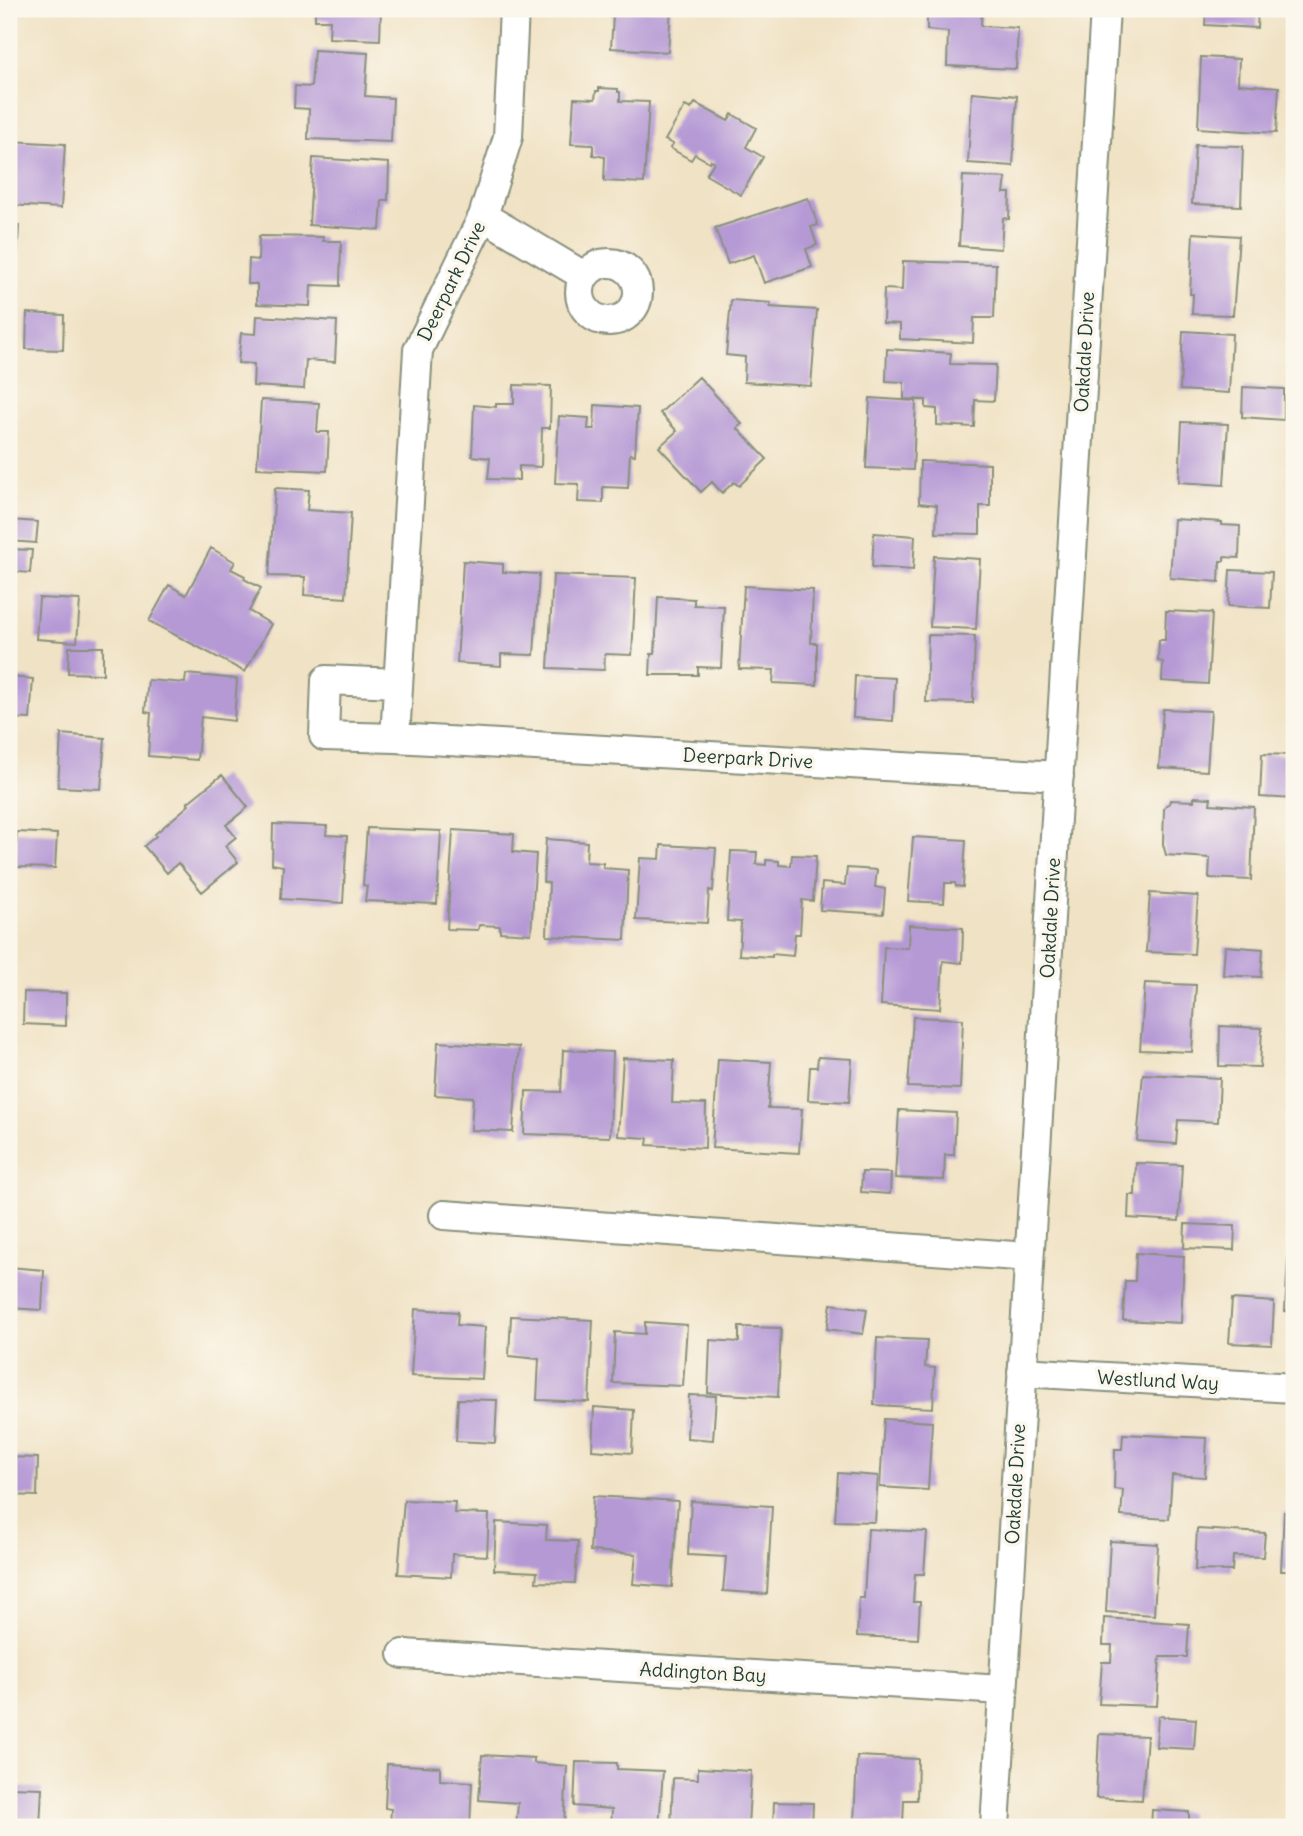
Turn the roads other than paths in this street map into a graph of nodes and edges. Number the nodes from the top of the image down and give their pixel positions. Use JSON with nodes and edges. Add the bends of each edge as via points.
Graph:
{"nodes":[{"id":1,"x":514,"y":9,"type":"edge"},
{"id":2,"x":1105,"y":9,"type":"edge"},
{"id":3,"x":483,"y":216,"type":"junction"},
{"id":4,"x":584,"y":276,"type":"dead end"},
{"id":5,"x":398,"y":683,"type":"junction"},
{"id":6,"x":395,"y":738,"type":"junction"},
{"id":7,"x":1059,"y":776,"type":"junction"},
{"id":8,"x":444,"y":1215,"type":"dead end"},
{"id":9,"x":1029,"y":1257,"type":"junction"},
{"id":10,"x":1022,"y":1372,"type":"junction"},
{"id":11,"x":1294,"y":1388,"type":"edge"},
{"id":12,"x":402,"y":1654,"type":"dead end"},
{"id":13,"x":1003,"y":1690,"type":"junction"},
{"id":14,"x":995,"y":1827,"type":"edge"}],
"edges":[{"from":1,"to":3,"type":"street","name":"Deerpark Drive","via":[[508,137]]},
{"from":2,"to":7,"type":"street","name":"Oakdale Drive"},
{"from":3,"to":4,"type":"street"},
{"from":3,"to":5,"type":"street","name":"Deerpark Drive","via":[[418,350]]},
{"from":5,"to":6,"type":"street","name":"Deerpark Drive"},
{"from":5,"to":6,"type":"street","name":"Deerpark Drive","via":[[326,680],[324,736]]},
{"from":6,"to":7,"type":"street","name":"Deerpark Drive"},
{"from":7,"to":9,"type":"street","name":"Oakdale Drive"},
{"from":8,"to":9,"type":"street"},
{"from":9,"to":10,"type":"street","name":"Oakdale Drive"},
{"from":10,"to":11,"type":"street","name":"Westlund Way"},
{"from":10,"to":13,"type":"street","name":"Oakdale Drive"},
{"from":12,"to":13,"type":"street","name":"Addington Bay"},
{"from":13,"to":14,"type":"street","name":"Oakdale Drive"}]}
